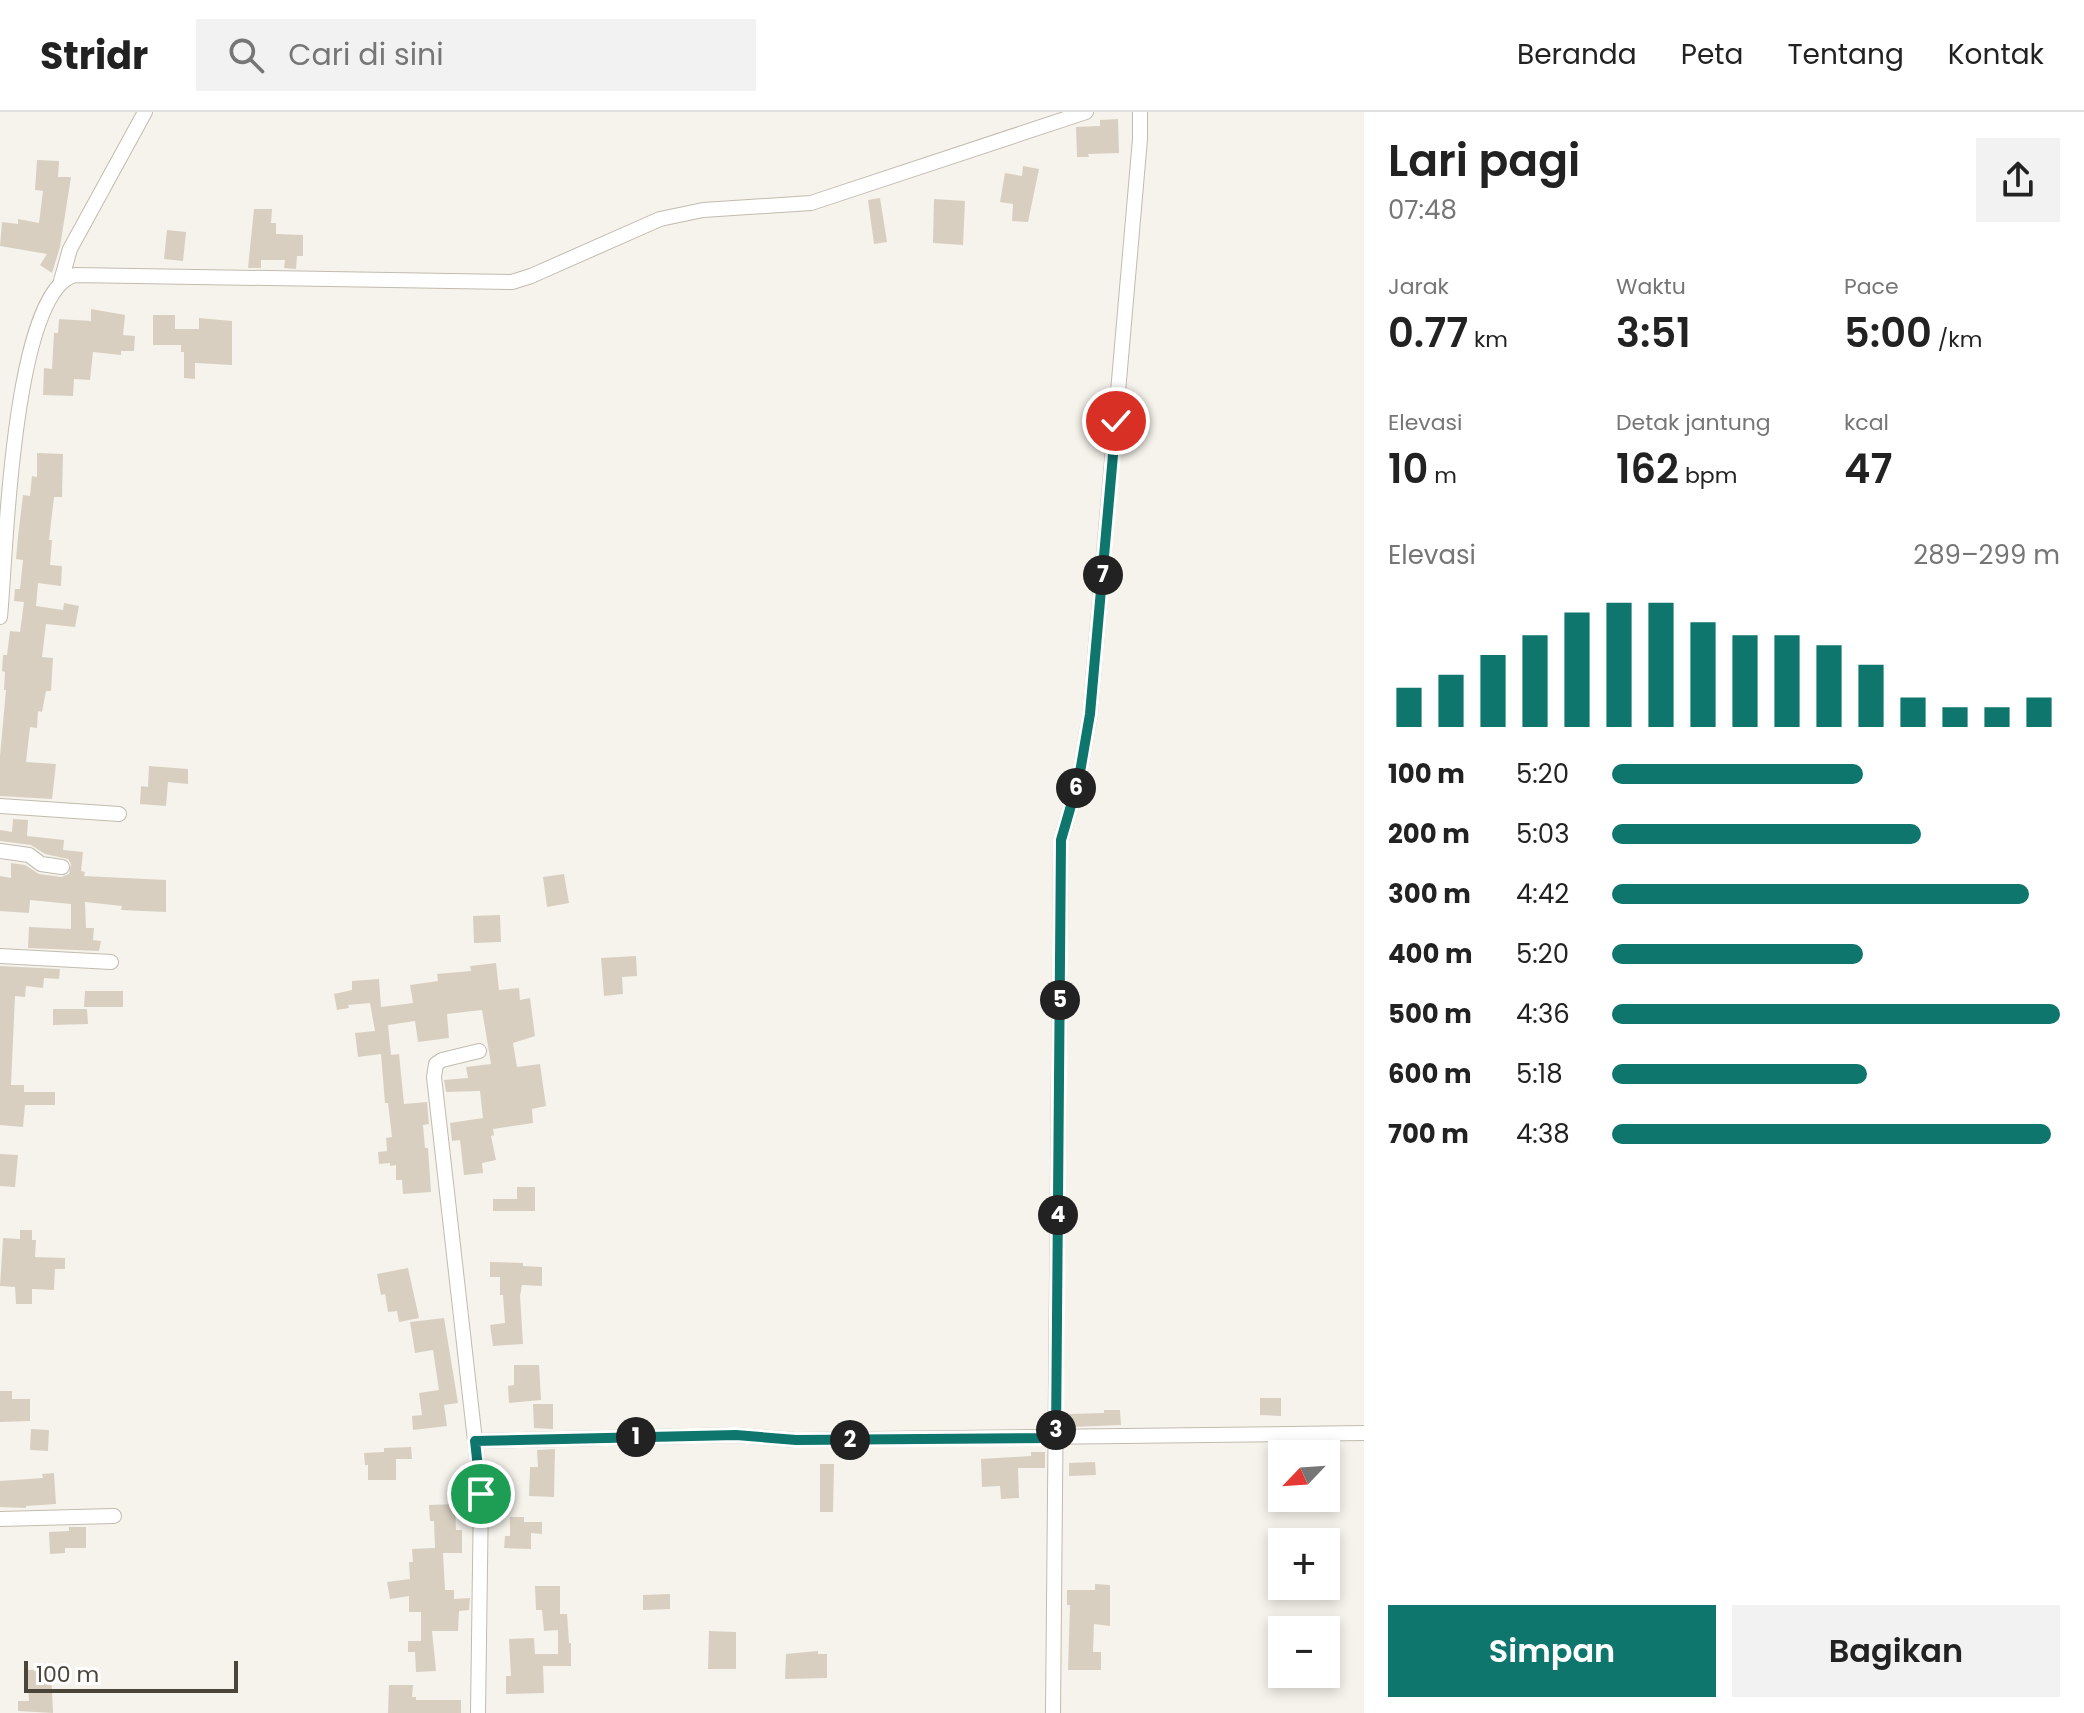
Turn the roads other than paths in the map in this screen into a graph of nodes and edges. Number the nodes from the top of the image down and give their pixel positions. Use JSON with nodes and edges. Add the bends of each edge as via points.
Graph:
{"nodes":[{"id":1,"x":145,"y":112,"type":"edge"},
{"id":2,"x":1086,"y":112,"type":"edge"},
{"id":3,"x":1140,"y":112,"type":"edge"},
{"id":4,"x":61,"y":281,"type":"junction"},
{"id":5,"x":0,"y":432,"type":"edge"},
{"id":6,"x":16,"y":433,"type":"junction"},
{"id":7,"x":0,"y":617,"type":"edge"},
{"id":8,"x":0,"y":806,"type":"edge"},
{"id":9,"x":119,"y":814,"type":"dead end"},
{"id":10,"x":0,"y":851,"type":"edge"},
{"id":11,"x":62,"y":867,"type":"dead end"},
{"id":12,"x":0,"y":956,"type":"edge"},
{"id":13,"x":111,"y":962,"type":"dead end"},
{"id":14,"x":479,"y":1051,"type":"dead end"},
{"id":15,"x":1364,"y":1433,"type":"edge"},
{"id":16,"x":1056,"y":1438,"type":"junction"},
{"id":17,"x":475,"y":1441,"type":"junction"},
{"id":18,"x":114,"y":1516,"type":"dead end"},
{"id":19,"x":0,"y":1519,"type":"edge"},
{"id":20,"x":478,"y":1713,"type":"edge"},
{"id":21,"x":1053,"y":1713,"type":"edge"}],
"edges":[{"from":1,"to":4,"type":"street","via":[[70,249]]},
{"from":2,"to":4,"type":"street","via":[[811,203],[703,210],[660,219],[512,282],[75,275]]},
{"from":3,"to":16,"type":"street","via":[[1090,714],[1061,840]]},
{"from":4,"to":6,"type":"street","via":[[26,365]]},
{"from":5,"to":6,"type":"street"},
{"from":6,"to":7,"type":"street"},
{"from":8,"to":9,"type":"street"},
{"from":10,"to":11,"type":"street"},
{"from":12,"to":13,"type":"street"},
{"from":14,"to":17,"type":"street","via":[[442,1060],[434,1077]]},
{"from":15,"to":16,"type":"street"},
{"from":16,"to":17,"type":"street","via":[[796,1440],[736,1435]]},
{"from":16,"to":21,"type":"street"},
{"from":17,"to":20,"type":"street","via":[[481,1494]]},
{"from":18,"to":19,"type":"street"}]}
